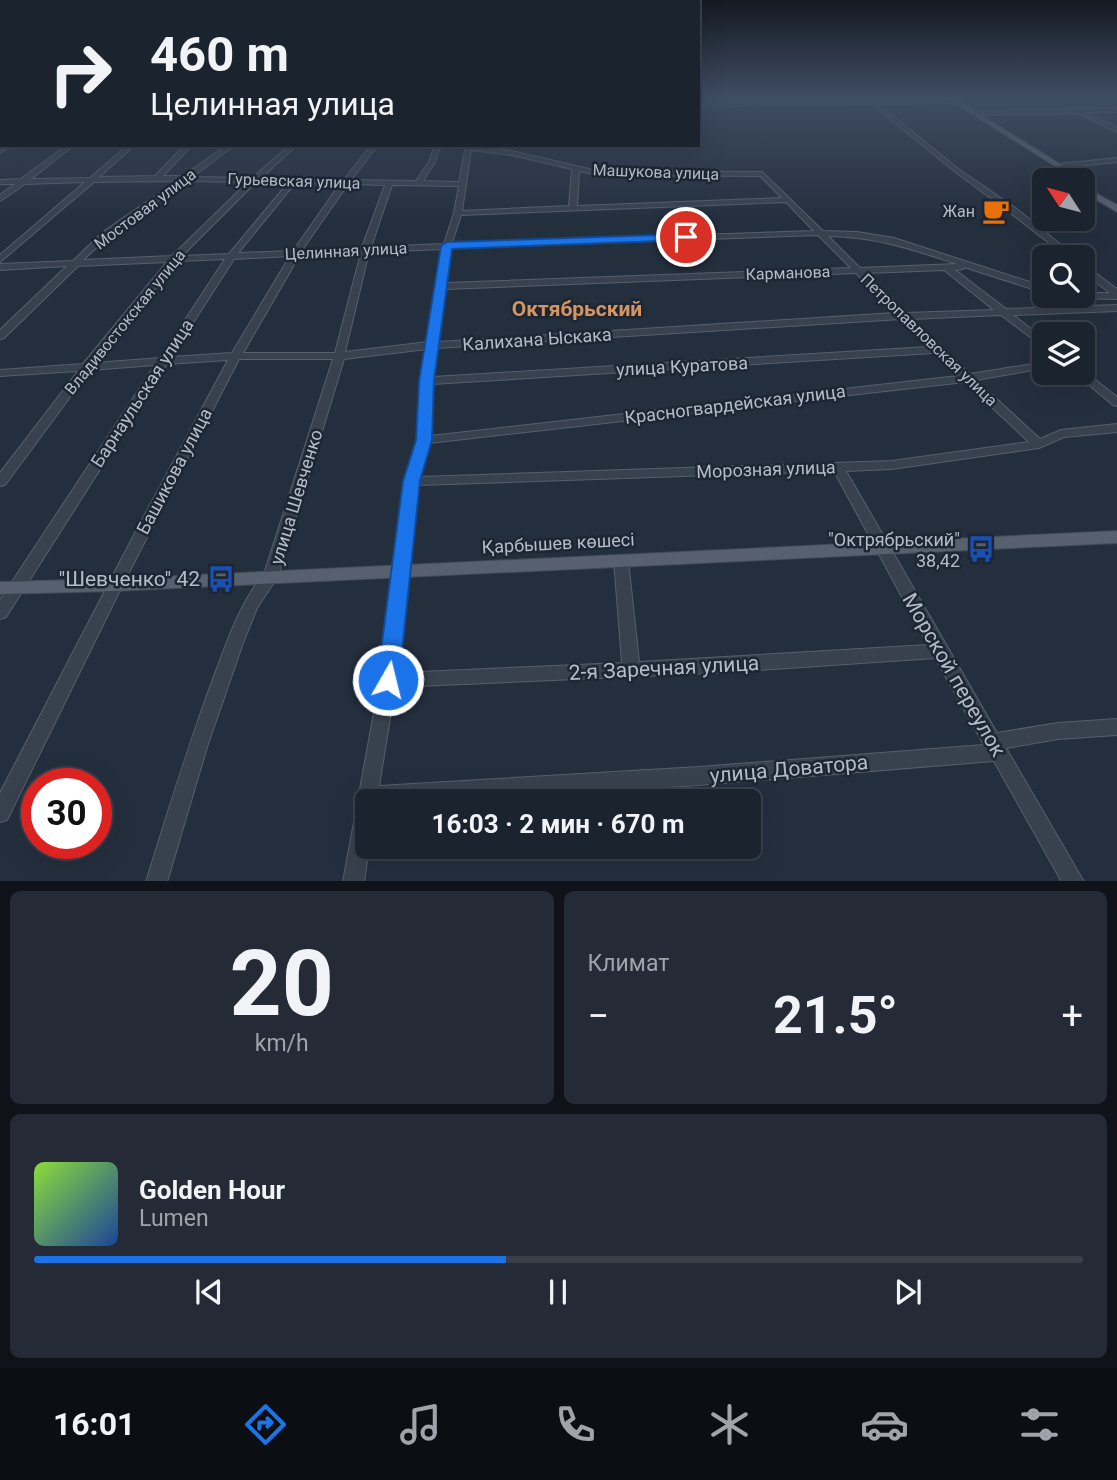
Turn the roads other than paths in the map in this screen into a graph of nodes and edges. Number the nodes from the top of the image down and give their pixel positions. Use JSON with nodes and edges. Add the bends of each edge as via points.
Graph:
{"nodes":[{"id":1,"x":917,"y":138,"type":"edge"},
{"id":2,"x":1009,"y":138,"type":"edge"},
{"id":3,"x":1012,"y":138,"type":"edge"},
{"id":4,"x":68,"y":147,"type":"edge"},
{"id":5,"x":130,"y":147,"type":"edge"},
{"id":6,"x":187,"y":147,"type":"edge"},
{"id":7,"x":229,"y":147,"type":"edge"},
{"id":8,"x":292,"y":147,"type":"edge"},
{"id":9,"x":373,"y":147,"type":"edge"},
{"id":10,"x":437,"y":147,"type":"edge"},
{"id":11,"x":469,"y":147,"type":"edge"},
{"id":12,"x":1117,"y":160,"type":"edge"},
{"id":13,"x":1053,"y":165,"type":"junction"},
{"id":14,"x":576,"y":167,"type":"junction"},
{"id":15,"x":1057,"y":168,"type":"edge"},
{"id":16,"x":1059,"y":168,"type":"edge"},
{"id":17,"x":762,"y":174,"type":"joint"},
{"id":18,"x":157,"y":178,"type":"junction"},
{"id":19,"x":186,"y":178,"type":"junction"},
{"id":20,"x":92,"y":180,"type":"junction"},
{"id":21,"x":254,"y":180,"type":"junction"},
{"id":22,"x":293,"y":181,"type":"junction"},
{"id":23,"x":0,"y":182,"type":"edge"},
{"id":24,"x":23,"y":182,"type":"junction"},
{"id":25,"x":343,"y":183,"type":"junction"},
{"id":26,"x":389,"y":184,"type":"junction"},
{"id":27,"x":417,"y":184,"type":"junction"},
{"id":28,"x":462,"y":184,"type":"junction"},
{"id":29,"x":1096,"y":189,"type":"edge"},
{"id":30,"x":1096,"y":196,"type":"edge"},
{"id":31,"x":0,"y":199,"type":"edge"},
{"id":32,"x":785,"y":200,"type":"junction"},
{"id":33,"x":1117,"y":202,"type":"edge"},
{"id":34,"x":573,"y":209,"type":"junction"},
{"id":35,"x":1117,"y":209,"type":"edge"},
{"id":36,"x":458,"y":213,"type":"junction"},
{"id":37,"x":818,"y":233,"type":"junction"},
{"id":38,"x":1057,"y":245,"type":"edge"},
{"id":39,"x":447,"y":246,"type":"junction"},
{"id":40,"x":366,"y":249,"type":"junction"},
{"id":41,"x":294,"y":254,"type":"junction"},
{"id":42,"x":230,"y":258,"type":"junction"},
{"id":43,"x":0,"y":259,"type":"edge"},
{"id":44,"x":173,"y":260,"type":"junction"},
{"id":45,"x":74,"y":265,"type":"junction"},
{"id":46,"x":965,"y":266,"type":"junction"},
{"id":47,"x":0,"y":267,"type":"edge"},
{"id":48,"x":947,"y":268,"type":"junction"},
{"id":49,"x":857,"y":271,"type":"junction"},
{"id":50,"x":1095,"y":277,"type":"edge"},
{"id":51,"x":442,"y":286,"type":"junction"},
{"id":52,"x":1032,"y":286,"type":"edge"},
{"id":53,"x":1117,"y":295,"type":"edge"},
{"id":54,"x":1095,"y":296,"type":"edge"},
{"id":55,"x":1117,"y":308,"type":"edge"},
{"id":56,"x":1001,"y":311,"type":"junction"},
{"id":57,"x":902,"y":316,"type":"junction"},
{"id":58,"x":1032,"y":335,"type":"edge"},
{"id":59,"x":0,"y":336,"type":"edge"},
{"id":60,"x":432,"y":345,"type":"junction"},
{"id":61,"x":937,"y":350,"type":"junction"},
{"id":62,"x":236,"y":356,"type":"junction"},
{"id":63,"x":339,"y":356,"type":"junction"},
{"id":64,"x":163,"y":361,"type":"junction"},
{"id":65,"x":88,"y":365,"type":"junction"},
{"id":66,"x":1032,"y":367,"type":"edge"},
{"id":67,"x":0,"y":373,"type":"edge"},
{"id":68,"x":967,"y":378,"type":"junction"},
{"id":69,"x":426,"y":381,"type":"junction"},
{"id":70,"x":1095,"y":385,"type":"edge"},
{"id":71,"x":1117,"y":402,"type":"edge"},
{"id":72,"x":1117,"y":428,"type":"edge"},
{"id":73,"x":424,"y":440,"type":"junction"},
{"id":74,"x":1039,"y":444,"type":"junction"},
{"id":75,"x":838,"y":467,"type":"junction"},
{"id":76,"x":412,"y":481,"type":"junction"},
{"id":77,"x":0,"y":482,"type":"edge"},
{"id":78,"x":1117,"y":537,"type":"edge"},
{"id":79,"x":883,"y":550,"type":"junction"},
{"id":80,"x":621,"y":559,"type":"junction"},
{"id":81,"x":403,"y":570,"type":"junction"},
{"id":82,"x":271,"y":576,"type":"junction"},
{"id":83,"x":114,"y":585,"type":"junction"},
{"id":84,"x":8,"y":587,"type":"edge"},
{"id":85,"x":0,"y":613,"type":"edge"},
{"id":86,"x":940,"y":652,"type":"junction"},
{"id":87,"x":631,"y":670,"type":"junction"},
{"id":88,"x":388,"y":680,"type":"junction"},
{"id":89,"x":1117,"y":727,"type":"edge"},
{"id":90,"x":993,"y":742,"type":"junction"},
{"id":91,"x":368,"y":789,"type":"edge"},
{"id":92,"x":483,"y":789,"type":"edge"},
{"id":93,"x":0,"y":813,"type":"edge"},
{"id":94,"x":357,"y":859,"type":"edge"},
{"id":95,"x":156,"y":881,"type":"edge"},
{"id":96,"x":353,"y":881,"type":"edge"},
{"id":97,"x":1074,"y":881,"type":"edge"}],
"edges":[{"from":1,"to":38,"type":"street"},
{"from":2,"to":13,"type":"main road"},
{"from":3,"to":13,"type":"main road"},
{"from":4,"to":24,"type":"street"},
{"from":5,"to":20,"type":"street"},
{"from":6,"to":18,"type":"street"},
{"from":7,"to":19,"type":"street","name":"Мостовая улица"},
{"from":8,"to":21,"type":"street","name":"Владивостокская улица"},
{"from":9,"to":25,"type":"street","name":"Башикова улица"},
{"from":10,"to":27,"type":"street"},
{"from":11,"to":14,"type":"street","name":"Машукова улица"},
{"from":11,"to":28,"type":"street"},
{"from":12,"to":13,"type":"street"},
{"from":13,"to":15,"type":"main road"},
{"from":13,"to":16,"type":"main road"},
{"from":14,"to":17,"type":"street","name":"Машукова улица","via":[[610,173]]},
{"from":14,"to":34,"type":"street"},
{"from":17,"to":32,"type":"street","name":"Петропавловская улица"},
{"from":18,"to":19,"type":"street","name":"Гурьевская улица"},
{"from":18,"to":20,"type":"street","name":"Гурьевская улица"},
{"from":19,"to":21,"type":"street","name":"Гурьевская улица"},
{"from":19,"to":45,"type":"street","name":"Мостовая улица","via":[[106,234]]},
{"from":20,"to":24,"type":"street","name":"Гурьевская улица"},
{"from":20,"to":43,"type":"street"},
{"from":21,"to":22,"type":"street","name":"Гурьевская улица"},
{"from":21,"to":44,"type":"street","name":"Владивостокская улица"},
{"from":22,"to":25,"type":"street","name":"Гурьевская улица"},
{"from":22,"to":42,"type":"street","name":"Барнаульская улица"},
{"from":23,"to":24,"type":"street","name":"Гурьевская улица"},
{"from":24,"to":31,"type":"street"},
{"from":25,"to":26,"type":"street","name":"Гурьевская улица"},
{"from":25,"to":41,"type":"street","name":"Башикова улица"},
{"from":26,"to":27,"type":"street","name":"Гурьевская улица"},
{"from":26,"to":40,"type":"street","name":"улица Шевченко"},
{"from":27,"to":28,"type":"street","name":"Гурьевская улица"},
{"from":28,"to":36,"type":"street"},
{"from":29,"to":33,"type":"main road"},
{"from":30,"to":35,"type":"main road"},
{"from":32,"to":34,"type":"street"},
{"from":32,"to":37,"type":"street","name":"Петропавловская улица"},
{"from":34,"to":36,"type":"street"},
{"from":36,"to":39,"type":"street"},
{"from":37,"to":39,"type":"street","name":"Целинная улица"},
{"from":37,"to":46,"type":"street","via":[[891,240]]},
{"from":37,"to":49,"type":"street","name":"Петропавловская улица"},
{"from":39,"to":40,"type":"street","name":"Целинная улица"},
{"from":39,"to":51,"type":"street"},
{"from":40,"to":41,"type":"street","name":"Целинная улица"},
{"from":40,"to":63,"type":"street","name":"улица Шевченко"},
{"from":41,"to":42,"type":"street","name":"Целинная улица"},
{"from":41,"to":62,"type":"street","name":"Башикова улица"},
{"from":42,"to":44,"type":"street","name":"Целинная улица"},
{"from":42,"to":64,"type":"street","name":"Барнаульская улица"},
{"from":44,"to":45,"type":"street","name":"Целинная улица"},
{"from":44,"to":65,"type":"street","name":"Владивостокская улица"},
{"from":45,"to":47,"type":"street","name":"Целинная улица"},
{"from":45,"to":59,"type":"street","name":"Мостовая улица"},
{"from":46,"to":48,"type":"street","name":"Карманова"},
{"from":46,"to":52,"type":"street"},
{"from":48,"to":49,"type":"street","name":"Карманова"},
{"from":48,"to":56,"type":"street"},
{"from":49,"to":51,"type":"street","name":"Карманова"},
{"from":49,"to":57,"type":"street","name":"Петропавловская улица"},
{"from":50,"to":53,"type":"street"},
{"from":51,"to":60,"type":"street"},
{"from":53,"to":54,"type":"street"},
{"from":55,"to":56,"type":"street","name":"Калихана Ыскака"},
{"from":56,"to":57,"type":"street","name":"Калихана Ыскака"},
{"from":56,"to":58,"type":"street"},
{"from":57,"to":60,"type":"street","name":"Калихана Ыскака"},
{"from":57,"to":61,"type":"street","name":"Петропавловская улица"},
{"from":60,"to":63,"type":"street","name":"Калихана Ыскака"},
{"from":60,"to":69,"type":"street"},
{"from":61,"to":68,"type":"street","name":"Петропавловская улица"},
{"from":61,"to":69,"type":"street","name":"улица Куратова"},
{"from":62,"to":63,"type":"street","name":"Калихана Ыскака"},
{"from":62,"to":64,"type":"street","name":"Калихана Ыскака"},
{"from":62,"to":83,"type":"street","name":"Башикова улица"},
{"from":63,"to":82,"type":"street","name":"улица Шевченко"},
{"from":64,"to":65,"type":"street","name":"Калихана Ыскака"},
{"from":64,"to":84,"type":"street","name":"Барнаульская улица"},
{"from":65,"to":67,"type":"street","name":"Калихана Ыскака"},
{"from":65,"to":77,"type":"street","name":"Владивостокская улица"},
{"from":66,"to":68,"type":"street","name":"Красногвардейская улица"},
{"from":68,"to":73,"type":"street","name":"Красногвардейская улица"},
{"from":68,"to":74,"type":"street","name":"Петропавловская улица"},
{"from":69,"to":73,"type":"street"},
{"from":70,"to":71,"type":"street"},
{"from":72,"to":74,"type":"street","name":"Морозная улица","via":[[1061,434]]},
{"from":73,"to":76,"type":"street"},
{"from":74,"to":75,"type":"street","name":"Морозная улица","via":[[892,465]]},
{"from":75,"to":76,"type":"street","name":"Морозная улица"},
{"from":75,"to":79,"type":"street","name":"Морской переулок"},
{"from":76,"to":81,"type":"street"},
{"from":78,"to":79,"type":"main road","name":"Қарбышев көшесі"},
{"from":79,"to":80,"type":"main road","name":"Қарбышев көшесі"},
{"from":79,"to":86,"type":"street","name":"Морской переулок"},
{"from":80,"to":81,"type":"main road","name":"Қарбышев көшесі"},
{"from":80,"to":87,"type":"street"},
{"from":81,"to":82,"type":"main road","name":"Қарбышев көшесі"},
{"from":81,"to":88,"type":"street"},
{"from":82,"to":83,"type":"main road","name":"Қарбышев көшесі"},
{"from":82,"to":95,"type":"street","name":"улица Шевченко","via":[[242,624]]},
{"from":83,"to":84,"type":"main road","name":"Қарбышев көшесі"},
{"from":83,"to":93,"type":"street","name":"Башикова улица"},
{"from":84,"to":85,"type":"street","name":"Барнаульская улица"},
{"from":86,"to":87,"type":"street","name":"2-я Заречная улица"},
{"from":86,"to":90,"type":"street","name":"Морской переулок"},
{"from":87,"to":88,"type":"street","name":"2-я Заречная улица"},
{"from":88,"to":91,"type":"street"},
{"from":89,"to":90,"type":"street","name":"улица Доватора"},
{"from":90,"to":92,"type":"street","name":"улица Доватора","via":[[992,753]]},
{"from":90,"to":97,"type":"street","name":"Морской переулок"},
{"from":94,"to":96,"type":"street"}]}
